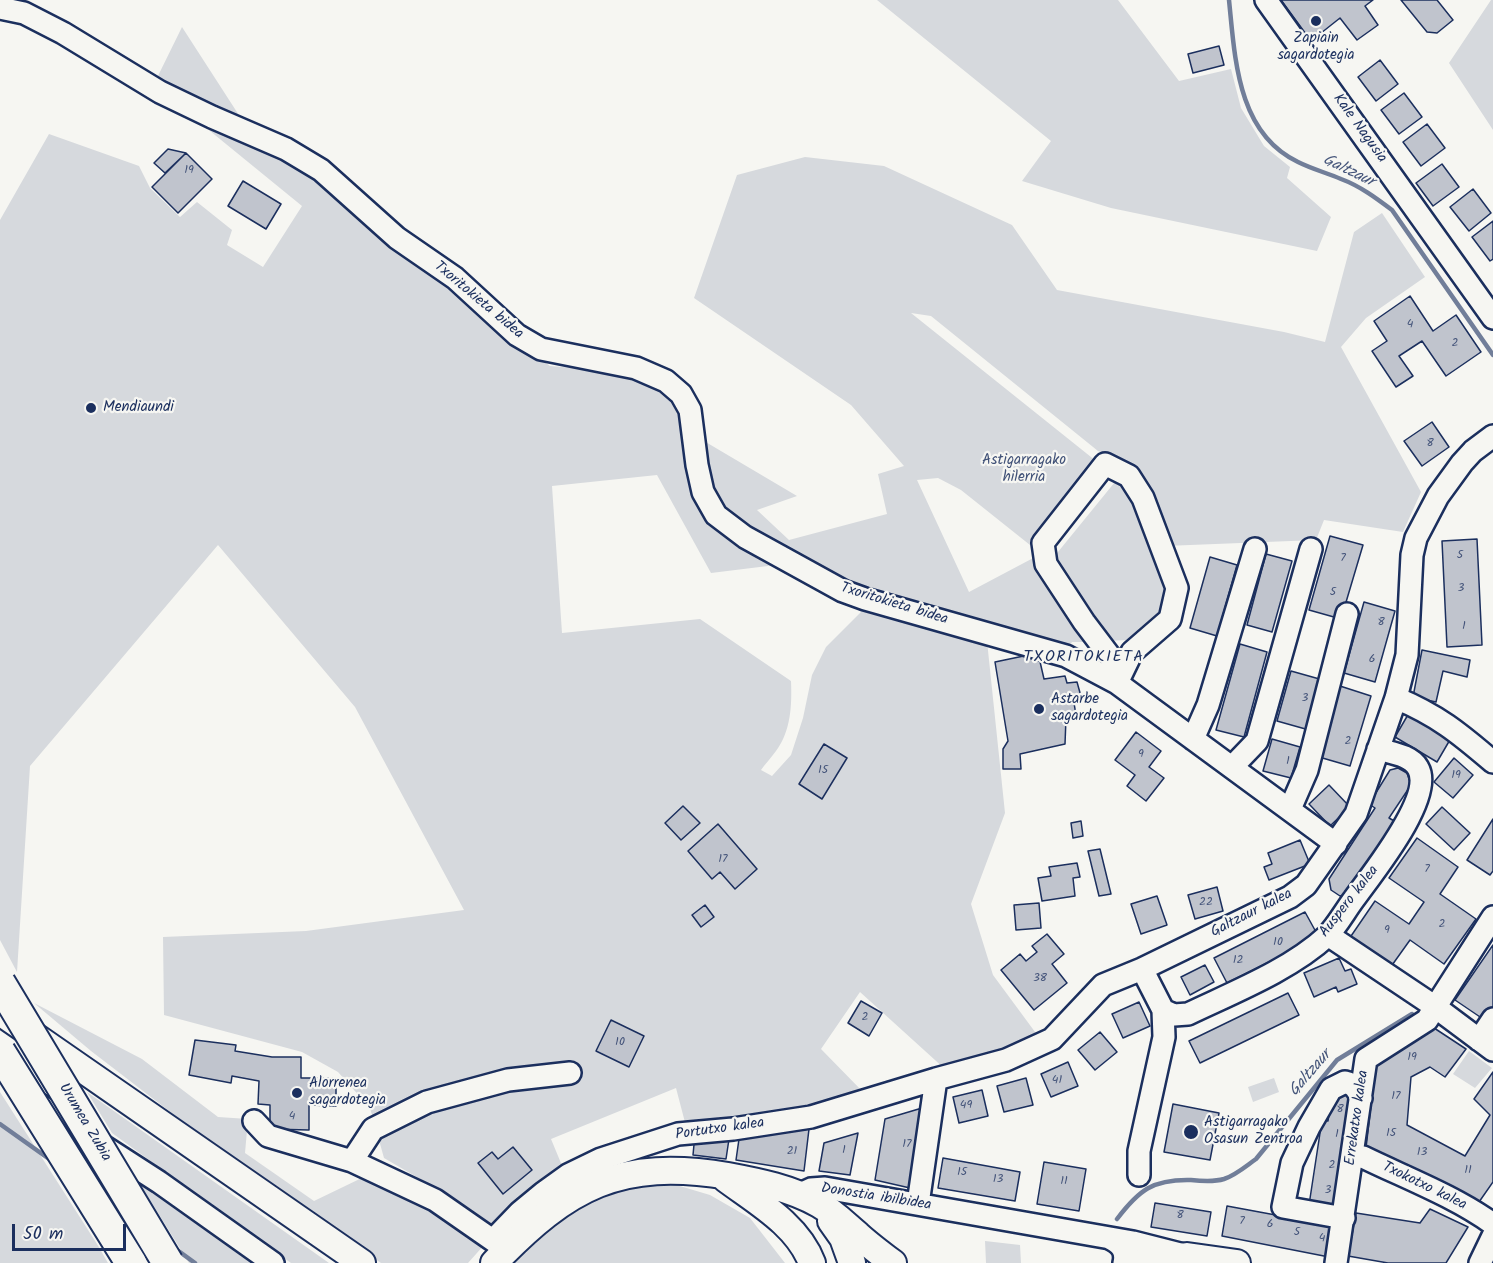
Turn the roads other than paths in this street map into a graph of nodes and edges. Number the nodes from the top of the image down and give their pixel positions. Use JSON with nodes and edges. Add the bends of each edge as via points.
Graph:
{"nodes":[{"id":1,"x":1266,"y":0,"type":"edge"},
{"id":2,"x":0,"y":8,"type":"edge"},
{"id":3,"x":1493,"y":318,"type":"edge"},
{"id":4,"x":1493,"y":436,"type":"edge"},
{"id":5,"x":1255,"y":549,"type":"dead end"},
{"id":6,"x":1311,"y":549,"type":"dead end"},
{"id":7,"x":1347,"y":614,"type":"dead end"},
{"id":8,"x":1117,"y":683,"type":"junction"},
{"id":9,"x":1396,"y":698,"type":"junction"},
{"id":10,"x":1193,"y":739,"type":"junction"},
{"id":11,"x":1378,"y":749,"type":"junction"},
{"id":12,"x":1493,"y":762,"type":"edge"},
{"id":13,"x":1232,"y":766,"type":"junction"},
{"id":14,"x":1290,"y":809,"type":"junction"},
{"id":15,"x":1336,"y":844,"type":"junction"},
{"id":16,"x":1493,"y":917,"type":"edge"},
{"id":17,"x":1328,"y":935,"type":"junction"},
{"id":18,"x":1142,"y":969,"type":"junction"},
{"id":19,"x":0,"y":983,"type":"edge"},
{"id":20,"x":1434,"y":1006,"type":"junction"},
{"id":21,"x":1163,"y":1010,"type":"junction"},
{"id":22,"x":0,"y":1012,"type":"edge"},
{"id":23,"x":1493,"y":1019,"type":"edge"},
{"id":24,"x":1486,"y":1045,"type":"edge"},
{"id":25,"x":0,"y":1052,"type":"edge"},
{"id":26,"x":570,"y":1073,"type":"dead end"},
{"id":27,"x":0,"y":1079,"type":"edge"},
{"id":28,"x":936,"y":1079,"type":"junction"},
{"id":29,"x":1361,"y":1098,"type":"junction"},
{"id":30,"x":254,"y":1121,"type":"dead end"},
{"id":31,"x":1353,"y":1155,"type":"junction"},
{"id":32,"x":352,"y":1161,"type":"junction"},
{"id":33,"x":721,"y":1175,"type":"junction"},
{"id":34,"x":1138,"y":1175,"type":"dead end"},
{"id":35,"x":804,"y":1196,"type":"junction"},
{"id":36,"x":918,"y":1204,"type":"junction"},
{"id":37,"x":1344,"y":1218,"type":"junction"},
{"id":38,"x":1493,"y":1224,"type":"edge"},
{"id":39,"x":1493,"y":1236,"type":"edge"},
{"id":40,"x":498,"y":1251,"type":"edge"},
{"id":41,"x":1137,"y":1258,"type":"edge"},
{"id":42,"x":1184,"y":1260,"type":"edge"},
{"id":43,"x":1227,"y":1261,"type":"edge"},
{"id":44,"x":131,"y":1263,"type":"edge"},
{"id":45,"x":168,"y":1263,"type":"edge"},
{"id":46,"x":273,"y":1263,"type":"edge"},
{"id":47,"x":362,"y":1263,"type":"edge"},
{"id":48,"x":812,"y":1263,"type":"edge"},
{"id":49,"x":852,"y":1263,"type":"edge"},
{"id":50,"x":894,"y":1263,"type":"edge"},
{"id":51,"x":1336,"y":1263,"type":"edge"},
{"id":52,"x":1480,"y":1263,"type":"edge"}],
"edges":[{"from":1,"to":3,"type":"street","name":"Kale Nagusia"},
{"from":2,"to":8,"type":"street","name":"Txoritokieta bidea","via":[[24,13],[160,92],[286,149],[321,170],[397,238],[455,278],[517,335],[541,349],[636,368],[666,381],[681,394],[690,410],[703,492],[716,515],[745,537],[843,591],[1066,656]]},
{"from":4,"to":9,"type":"street","name":"Galtzaur kalea","via":[[1462,463],[1416,537],[1407,656]]},
{"from":5,"to":10,"type":"street","via":[[1208,705]]},
{"from":6,"to":13,"type":"street","via":[[1257,741]]},
{"from":7,"to":14,"type":"street","via":[[1307,770]]},
{"from":8,"to":8,"type":"street","via":[[1112,659],[1046,564],[1043,543],[1105,464],[1129,476],[1143,498],[1177,588],[1170,619],[1132,652]]},
{"from":8,"to":10,"type":"street","name":"Txoritokieta bidea"},
{"from":9,"to":11,"type":"street","name":"Galtzaur kalea"},
{"from":9,"to":12,"type":"street","via":[[1425,710]]},
{"from":10,"to":13,"type":"street","name":"Txoritokieta bidea"},
{"from":11,"to":15,"type":"street","name":"Galtzaur kalea","via":[[1356,814]]},
{"from":11,"to":17,"type":"street","name":"Auspero kalea","via":[[1413,761],[1421,778],[1417,797],[1401,834]]},
{"from":13,"to":14,"type":"street","name":"Txoritokieta bidea"},
{"from":14,"to":15,"type":"street","name":"Txoritokieta bidea"},
{"from":15,"to":18,"type":"street","name":"Galtzaur kalea","via":[[1306,885],[1290,897]]},
{"from":16,"to":20,"type":"street","name":"Errekatxo kalea"},
{"from":17,"to":20,"type":"street"},
{"from":17,"to":21,"type":"street","name":"Auspero kalea","via":[[1289,964],[1188,1014],[1174,1015]]},
{"from":18,"to":21,"type":"street"},
{"from":18,"to":28,"type":"street","name":"Galtzaur kalea","via":[[1103,985],[1052,1039],[1006,1060]]},
{"from":19,"to":45,"type":"highway","name":"Urumea Zubia","bridge":true},
{"from":20,"to":24,"type":"street"},
{"from":20,"to":29,"type":"street","name":"Errekatxo kalea","via":[[1427,1020],[1366,1059]]},
{"from":21,"to":34,"type":"street","via":[[1164,1037],[1139,1151]]},
{"from":22,"to":47,"type":"main road"},
{"from":23,"to":24,"type":"street"},
{"from":25,"to":44,"type":"highway","bridge":true},
{"from":26,"to":32,"type":"street","via":[[508,1080],[427,1102],[373,1129]]},
{"from":27,"to":46,"type":"street","via":[[159,1182]]},
{"from":28,"to":36,"type":"street"},
{"from":28,"to":40,"type":"street","name":"Portutxo kalea","via":[[811,1117],[678,1134],[601,1159],[568,1175],[520,1212]]},
{"from":29,"to":31,"type":"street","name":"Errekatxo kalea"},
{"from":29,"to":37,"type":"street","via":[[1345,1082],[1331,1089],[1292,1163],[1283,1208]]},
{"from":30,"to":32,"type":"street","via":[[268,1136]]},
{"from":31,"to":37,"type":"street","name":"Errekatxo kalea"},
{"from":31,"to":38,"type":"street","name":"Txokotxo kalea","via":[[1479,1213]]},
{"from":32,"to":40,"type":"street","via":[[435,1200]]},
{"from":33,"to":35,"type":"main road","name":"Donostia ibilbidea","via":[[778,1186]]},
{"from":33,"to":40,"type":"main road","name":"Donostia ibilbidea","via":[[648,1171],[601,1182],[559,1205]]},
{"from":33,"to":48,"type":"main road","via":[[786,1226]]},
{"from":35,"to":36,"type":"street","name":"Donostia ibilbidea","via":[[820,1188]]},
{"from":35,"to":49,"type":"main road","via":[[837,1228]]},
{"from":35,"to":50,"type":"main road","via":[[836,1216]]},
{"from":36,"to":41,"type":"street","name":"Donostia ibilbidea","via":[[1109,1238],[1121,1245],[1125,1255]]},
{"from":37,"to":51,"type":"street","name":"Errekatxo kalea"},
{"from":39,"to":52,"type":"street"},
{"from":41,"to":42,"type":"main road","name":"Donostia ibilbidea"},
{"from":42,"to":43,"type":"main road","name":"Donostia ibilbidea"}]}
